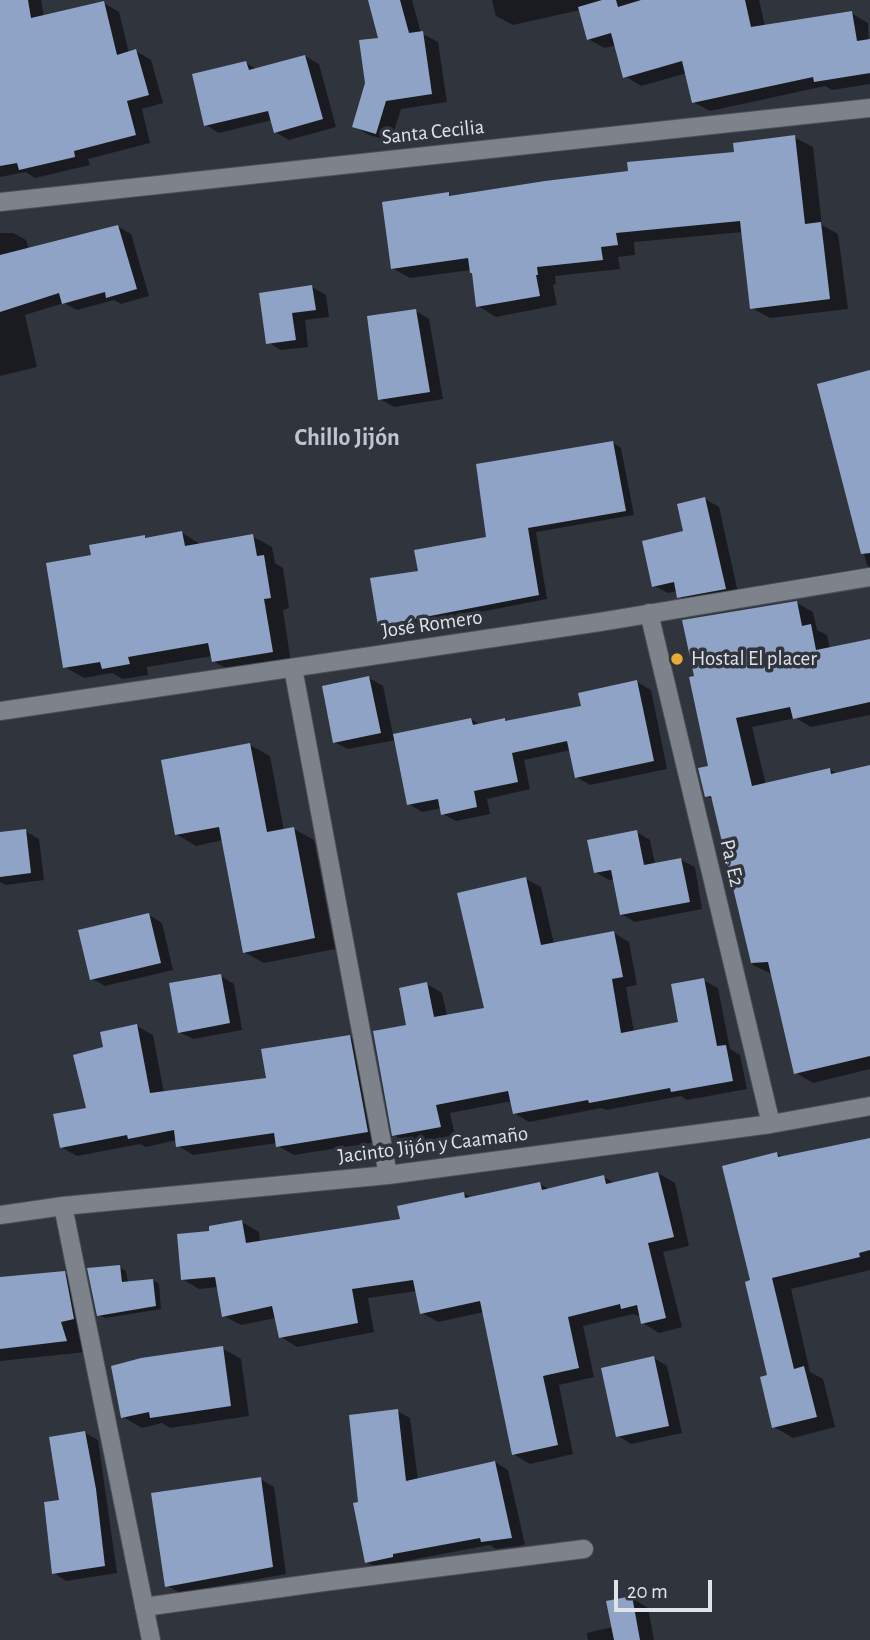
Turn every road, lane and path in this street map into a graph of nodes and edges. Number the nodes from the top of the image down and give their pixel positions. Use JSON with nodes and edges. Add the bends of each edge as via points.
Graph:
{"nodes":[{"id":1,"x":870,"y":108,"type":"edge"},
{"id":2,"x":0,"y":202,"type":"edge"},
{"id":3,"x":870,"y":577,"type":"edge"},
{"id":4,"x":649,"y":613,"type":"junction"},
{"id":5,"x":293,"y":668,"type":"junction"},
{"id":6,"x":0,"y":711,"type":"edge"},
{"id":7,"x":870,"y":1106,"type":"edge"},
{"id":8,"x":771,"y":1124,"type":"junction"},
{"id":9,"x":388,"y":1175,"type":"junction"},
{"id":10,"x":63,"y":1206,"type":"junction"},
{"id":11,"x":0,"y":1215,"type":"edge"},
{"id":12,"x":584,"y":1549,"type":"dead end"},
{"id":13,"x":144,"y":1608,"type":"junction"},
{"id":14,"x":151,"y":1640,"type":"edge"}],
"edges":[{"from":1,"to":2,"type":"street","name":"Santa Cecilia"},
{"from":3,"to":4,"type":"street","name":"José Romero"},
{"from":4,"to":5,"type":"street","name":"José Romero"},
{"from":4,"to":8,"type":"street","name":"Pa. E2"},
{"from":5,"to":6,"type":"street","name":"José Romero"},
{"from":5,"to":9,"type":"street"},
{"from":7,"to":8,"type":"street","name":"Jacinto Jijón y Caamaño"},
{"from":8,"to":9,"type":"street","name":"Jacinto Jijón y Caamaño"},
{"from":9,"to":10,"type":"street","name":"Jacinto Jijón y Caamaño"},
{"from":10,"to":11,"type":"street","name":"Jacinto Jijón y Caamaño"},
{"from":10,"to":13,"type":"street"},
{"from":12,"to":13,"type":"street"},
{"from":13,"to":14,"type":"street"}]}
